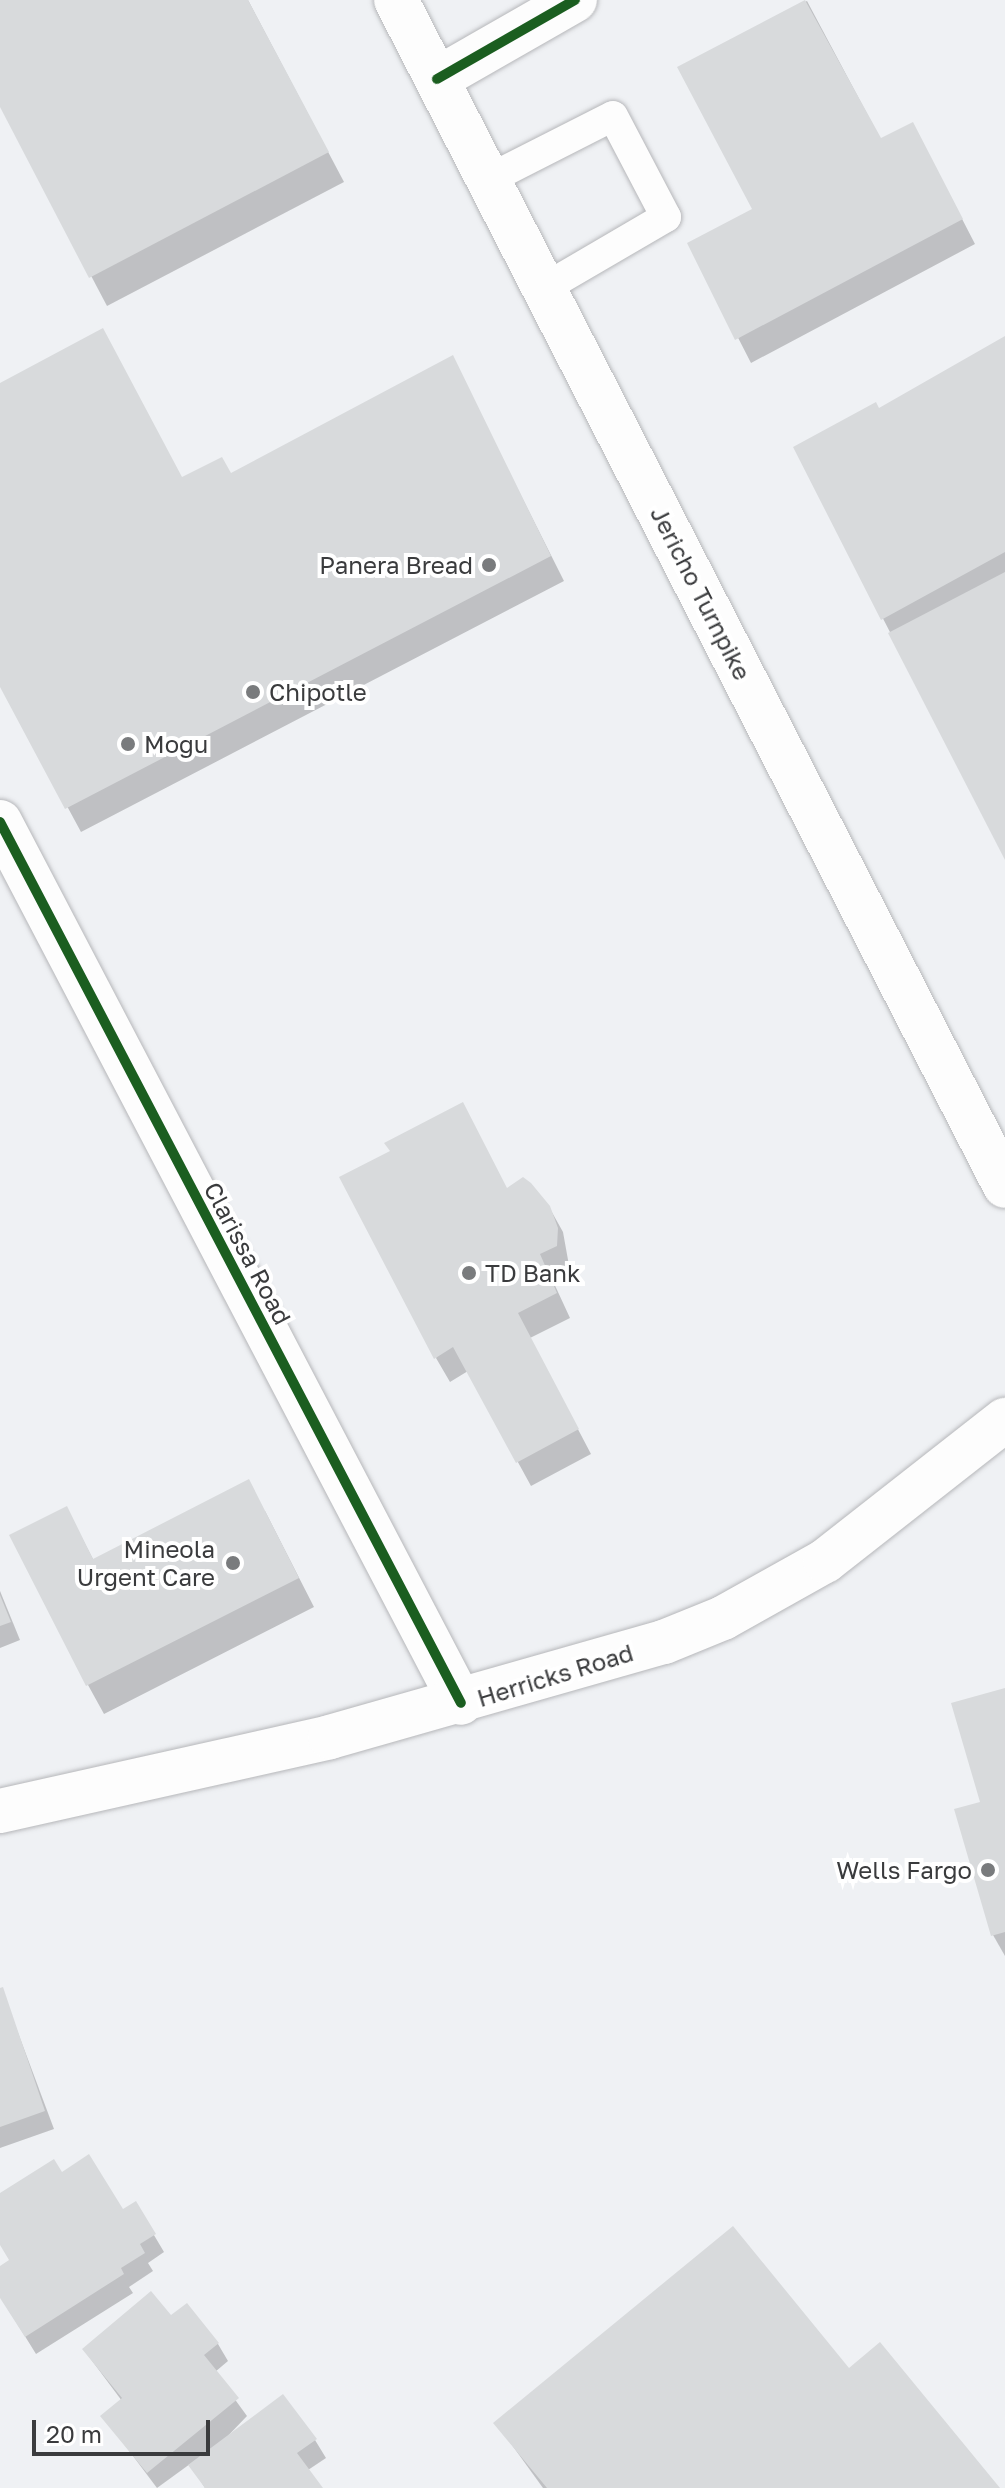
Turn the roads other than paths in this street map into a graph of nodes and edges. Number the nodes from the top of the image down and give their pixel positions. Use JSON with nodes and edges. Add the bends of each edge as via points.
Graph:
{"nodes":[{"id":1,"x":396,"y":0,"type":"edge"},
{"id":2,"x":575,"y":0,"type":"edge"},
{"id":3,"x":437,"y":79,"type":"junction"},
{"id":4,"x":487,"y":180,"type":"junction"},
{"id":5,"x":543,"y":289,"type":"junction"},
{"id":6,"x":0,"y":822,"type":"edge"},
{"id":7,"x":1005,"y":1186,"type":"edge"},
{"id":8,"x":1005,"y":1420,"type":"edge"},
{"id":9,"x":461,"y":1703,"type":"junction"},
{"id":10,"x":0,"y":1811,"type":"edge"}],
"edges":[{"from":1,"to":3,"type":"main road","name":"Jericho Turnpike"},
{"from":2,"to":3,"type":"main road"},
{"from":3,"to":4,"type":"main road","name":"Jericho Turnpike"},
{"from":4,"to":5,"type":"main road","name":"Jericho Turnpike"},
{"from":4,"to":5,"type":"lane","via":[[613,116],[666,217]]},
{"from":5,"to":7,"type":"main road","name":"Jericho Turnpike"},
{"from":6,"to":9,"type":"main road","name":"Clarissa Road"},
{"from":8,"to":9,"type":"main road","name":"Herricks Road","via":[[860,1538],[764,1597],[664,1642]]},
{"from":9,"to":10,"type":"main road","name":"Herricks Road"}]}
